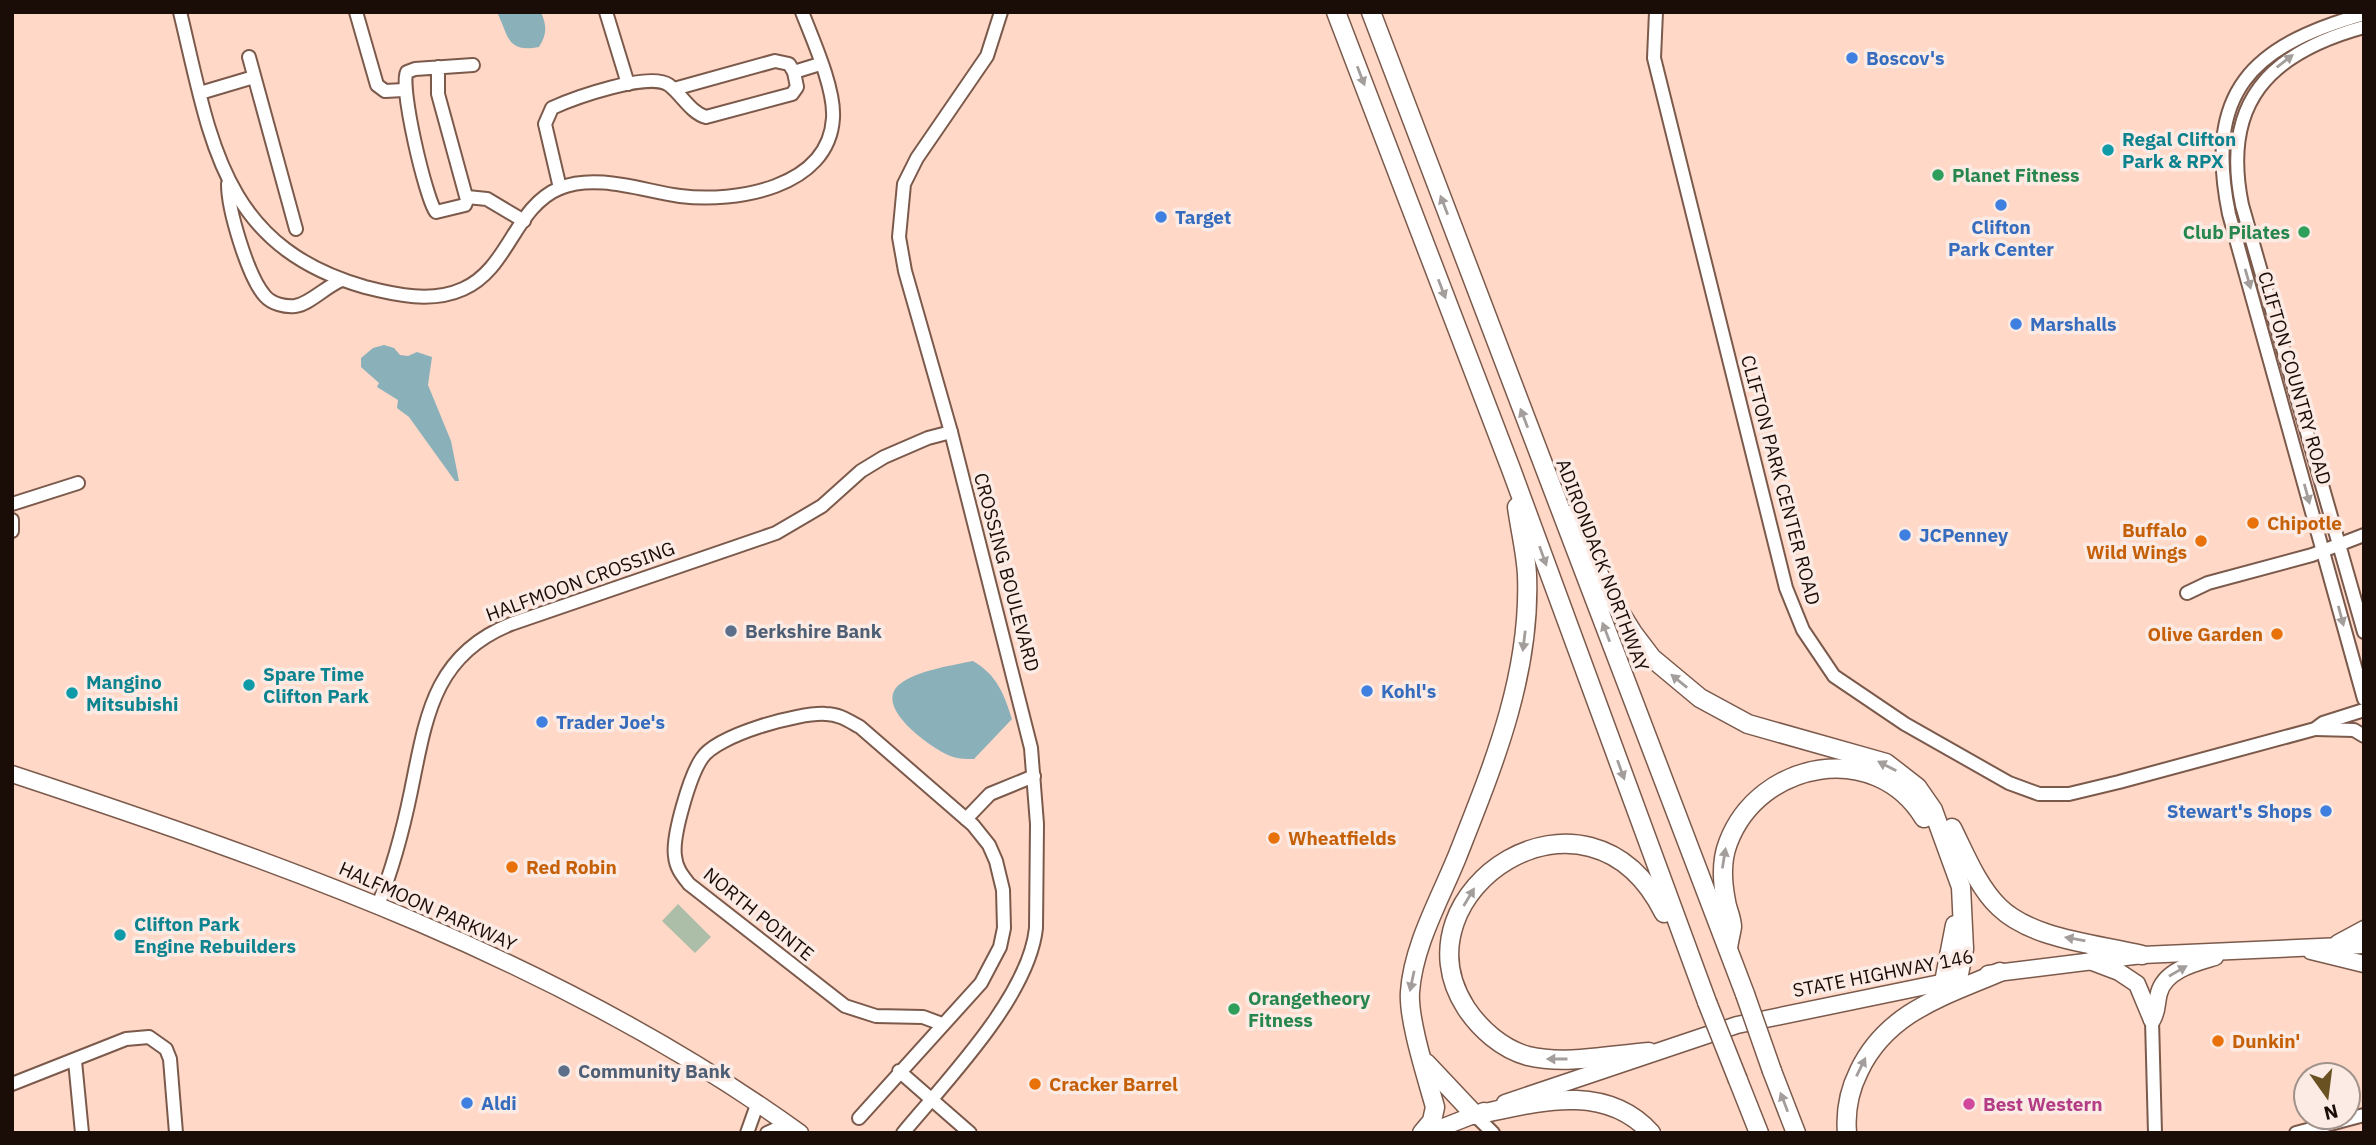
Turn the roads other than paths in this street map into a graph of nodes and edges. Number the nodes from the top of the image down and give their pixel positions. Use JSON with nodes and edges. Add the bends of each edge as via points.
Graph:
{"nodes":[{"id":1,"x":180,"y":12,"type":"edge"},
{"id":2,"x":356,"y":12,"type":"edge"},
{"id":3,"x":606,"y":12,"type":"edge"},
{"id":4,"x":802,"y":12,"type":"edge"},
{"id":5,"x":1001,"y":12,"type":"edge"},
{"id":6,"x":1336,"y":12,"type":"edge"},
{"id":7,"x":1371,"y":12,"type":"edge"},
{"id":8,"x":1656,"y":12,"type":"edge"},
{"id":9,"x":2364,"y":14,"type":"edge"},
{"id":10,"x":2364,"y":27,"type":"edge"},
{"id":11,"x":249,"y":57,"type":"dead end"},
{"id":12,"x":820,"y":64,"type":"junction"},
{"id":13,"x":473,"y":65,"type":"dead end"},
{"id":14,"x":438,"y":67,"type":"junction"},
{"id":15,"x":794,"y":72,"type":"junction"},
{"id":16,"x":254,"y":77,"type":"junction"},
{"id":17,"x":628,"y":84,"type":"junction"},
{"id":18,"x":674,"y":89,"type":"junction"},
{"id":19,"x":404,"y":90,"type":"junction"},
{"id":20,"x":200,"y":93,"type":"junction"},
{"id":21,"x":228,"y":177,"type":"junction"},
{"id":22,"x":560,"y":188,"type":"junction"},
{"id":23,"x":467,"y":197,"type":"junction"},
{"id":24,"x":524,"y":221,"type":"junction"},
{"id":25,"x":296,"y":229,"type":"dead end"},
{"id":26,"x":342,"y":280,"type":"junction"},
{"id":27,"x":951,"y":432,"type":"junction"},
{"id":28,"x":1511,"y":469,"type":"junction"},
{"id":29,"x":1548,"y":481,"type":"junction"},
{"id":30,"x":78,"y":483,"type":"dead end"},
{"id":31,"x":12,"y":504,"type":"edge"},
{"id":32,"x":12,"y":520,"type":"edge"},
{"id":33,"x":12,"y":531,"type":"edge"},
{"id":34,"x":2364,"y":535,"type":"edge"},
{"id":35,"x":2338,"y":545,"type":"junction"},
{"id":36,"x":2323,"y":550,"type":"junction"},
{"id":37,"x":2187,"y":593,"type":"dead end"},
{"id":38,"x":2364,"y":632,"type":"edge"},
{"id":39,"x":2364,"y":699,"type":"edge"},
{"id":40,"x":2364,"y":710,"type":"edge"},
{"id":41,"x":2315,"y":729,"type":"junction"},
{"id":42,"x":2364,"y":736,"type":"edge"},
{"id":43,"x":12,"y":774,"type":"edge"},
{"id":44,"x":1034,"y":776,"type":"junction"},
{"id":45,"x":1917,"y":787,"type":"junction"},
{"id":46,"x":966,"y":819,"type":"junction"},
{"id":47,"x":378,"y":905,"type":"junction"},
{"id":48,"x":2364,"y":929,"type":"edge"},
{"id":49,"x":2364,"y":945,"type":"edge"},
{"id":50,"x":2334,"y":946,"type":"junction"},
{"id":51,"x":1728,"y":948,"type":"junction"},
{"id":52,"x":2302,"y":948,"type":"junction"},
{"id":53,"x":2233,"y":951,"type":"junction"},
{"id":54,"x":2142,"y":955,"type":"junction"},
{"id":55,"x":2088,"y":960,"type":"junction"},
{"id":56,"x":2364,"y":964,"type":"edge"},
{"id":57,"x":2000,"y":972,"type":"junction"},
{"id":58,"x":1951,"y":981,"type":"junction"},
{"id":59,"x":1699,"y":982,"type":"junction"},
{"id":60,"x":2152,"y":1020,"type":"junction"},
{"id":61,"x":942,"y":1024,"type":"junction"},
{"id":62,"x":1649,"y":1052,"type":"junction"},
{"id":63,"x":1423,"y":1059,"type":"junction"},
{"id":64,"x":75,"y":1061,"type":"junction"},
{"id":65,"x":899,"y":1071,"type":"junction"},
{"id":66,"x":12,"y":1084,"type":"edge"},
{"id":67,"x":931,"y":1099,"type":"junction"},
{"id":68,"x":757,"y":1105,"type":"junction"},
{"id":69,"x":1475,"y":1115,"type":"junction"},
{"id":70,"x":2364,"y":1115,"type":"edge"},
{"id":71,"x":859,"y":1118,"type":"dead end"},
{"id":72,"x":794,"y":1128,"type":"edge"},
{"id":73,"x":82,"y":1133,"type":"edge"},
{"id":74,"x":176,"y":1133,"type":"edge"},
{"id":75,"x":747,"y":1133,"type":"edge"},
{"id":76,"x":767,"y":1133,"type":"edge"},
{"id":77,"x":903,"y":1133,"type":"edge"},
{"id":78,"x":970,"y":1133,"type":"edge"},
{"id":79,"x":1422,"y":1133,"type":"edge"},
{"id":80,"x":1428,"y":1133,"type":"edge"},
{"id":81,"x":1493,"y":1133,"type":"edge"},
{"id":82,"x":1651,"y":1133,"type":"edge"},
{"id":83,"x":1759,"y":1133,"type":"edge"},
{"id":84,"x":1796,"y":1133,"type":"edge"},
{"id":85,"x":1847,"y":1133,"type":"edge"},
{"id":86,"x":2154,"y":1133,"type":"edge"},
{"id":87,"x":2296,"y":1133,"type":"edge"}],
"edges":[{"from":1,"to":20,"type":"street"},
{"from":2,"to":19,"type":"street","via":[[377,85],[385,92]]},
{"from":3,"to":17,"type":"street"},
{"from":4,"to":12,"type":"street"},
{"from":5,"to":27,"type":"street","name":"CROSSING BOULEVARD","via":[[987,56],[916,158],[901,203],[899,237],[905,271]]},
{"from":6,"to":28,"type":"highway","one_way":true},
{"from":29,"to":7,"type":"highway","name":"ADIRONDACK NORTHWAY","one_way":true},
{"from":8,"to":41,"type":"street","name":"CLIFTON PARK CENTER ROAD","via":[[1654,58],[1786,588],[1802,629],[1834,676],[1905,724],[2009,783],[2052,795],[2119,782]]},
{"from":9,"to":36,"type":"street","name":"CLIFTON COUNTRY ROAD","one_way":true,"via":[[2299,35],[2274,51],[2236,94],[2226,117],[2221,149],[2229,214]]},
{"from":35,"to":10,"type":"street","name":"CLIFTON COUNTRY ROAD","one_way":true,"via":[[2242,205],[2236,154],[2243,114],[2273,70],[2313,44]]},
{"from":11,"to":16,"type":"street"},
{"from":12,"to":15,"type":"street"},
{"from":12,"to":22,"type":"street","via":[[832,104],[829,139],[798,176],[758,191],[699,197],[614,184]]},
{"from":13,"to":14,"type":"street"},
{"from":14,"to":19,"type":"street","via":[[407,72]]},
{"from":14,"to":23,"type":"street","via":[[438,94]]},
{"from":15,"to":18,"type":"street","via":[[789,64],[775,61]]},
{"from":15,"to":18,"type":"street","via":[[797,87],[792,94],[710,117],[699,114]]},
{"from":16,"to":20,"type":"street"},
{"from":16,"to":25,"type":"street"},
{"from":17,"to":18,"type":"street","via":[[660,81]]},
{"from":17,"to":22,"type":"street","via":[[550,110],[545,130]]},
{"from":19,"to":23,"type":"street","via":[[433,209],[438,212],[465,205]]},
{"from":20,"to":21,"type":"street"},
{"from":21,"to":26,"type":"street","via":[[260,229],[296,258]]},
{"from":21,"to":26,"type":"street","via":[[235,225],[260,288],[270,300],[300,305]]},
{"from":22,"to":24,"type":"street","via":[[537,204]]},
{"from":23,"to":24,"type":"street","via":[[487,198]]},
{"from":24,"to":26,"type":"street","via":[[490,272],[461,290],[406,296]]},
{"from":27,"to":44,"type":"street","name":"CROSSING BOULEVARD","via":[[1015,676]]},
{"from":27,"to":47,"type":"street","name":"HALFMOON CROSSING","via":[[884,457],[822,506],[776,533],[510,624],[473,645],[444,677],[431,702],[403,828]]},
{"from":28,"to":59,"type":"highway","one_way":true},
{"from":28,"to":63,"type":"highway","one_way":true,"via":[[1527,573],[1525,641],[1515,697],[1414,972],[1411,1009]]},
{"from":45,"to":29,"type":"highway","one_way":true,"via":[[1886,763],[1748,724],[1700,698],[1670,674],[1653,658],[1608,593],[1577,525]]},
{"from":51,"to":29,"type":"highway","name":"ADIRONDACK NORTHWAY","one_way":true},
{"from":30,"to":31,"type":"street"},
{"from":32,"to":33,"type":"street"},
{"from":34,"to":35,"type":"street"},
{"from":35,"to":36,"type":"street"},
{"from":35,"to":38,"type":"street","name":"CLIFTON COUNTRY ROAD"},
{"from":36,"to":37,"type":"street"},
{"from":36,"to":39,"type":"street","name":"CLIFTON COUNTRY ROAD","one_way":true},
{"from":40,"to":41,"type":"street","name":"CLIFTON PARK CENTER ROAD"},
{"from":41,"to":42,"type":"street","via":[[2354,730]]},
{"from":43,"to":47,"type":"main road","name":"HALFMOON PARKWAY","via":[[294,871]]},
{"from":44,"to":46,"type":"street","via":[[990,794]]},
{"from":44,"to":67,"type":"street","name":"CROSSING BOULEVARD","via":[[1034,943],[1014,991]]},
{"from":54,"to":45,"type":"highway","one_way":true,"via":[[2046,934],[2012,917],[1989,894],[1934,800]]},
{"from":45,"to":58,"type":"highway","via":[[1933,810],[1961,887],[1964,949]]},
{"from":46,"to":61,"type":"street","name":"NORTH POINTE","via":[[989,845],[996,861],[1003,890],[1004,928],[992,967]]},
{"from":46,"to":61,"type":"street","name":"NORTH POINTE","via":[[860,727],[839,715],[823,713],[782,721],[712,748],[701,759],[675,842],[678,871],[689,884],[830,996],[859,1012],[923,1017]]},
{"from":47,"to":68,"type":"main road","name":"HALFMOON PARKWAY","via":[[593,1003]]},
{"from":48,"to":50,"type":"main road"},
{"from":49,"to":50,"type":"main road","name":"STATE HIGHWAY 146"},
{"from":50,"to":52,"type":"main road","name":"STATE HIGHWAY 146"},
{"from":51,"to":58,"type":"highway","one_way":true,"via":[[1732,925],[1723,866],[1742,815],[1765,792],[1793,775],[1842,768],[1897,787],[1915,803],[1928,825],[1945,868],[1954,911]]},
{"from":84,"to":51,"type":"highway","name":"ADIRONDACK NORTHWAY","one_way":true,"bridge":true},
{"from":52,"to":53,"type":"main road","name":"STATE HIGHWAY 146"},
{"from":52,"to":56,"type":"main road"},
{"from":53,"to":54,"type":"main road","name":"STATE HIGHWAY 146"},
{"from":60,"to":53,"type":"main road","one_way":true,"via":[[2167,978],[2189,965]]},
{"from":54,"to":55,"type":"main road","name":"STATE HIGHWAY 146"},
{"from":55,"to":57,"type":"main road","name":"STATE HIGHWAY 146"},
{"from":55,"to":60,"type":"main road","via":[[2137,984]]},
{"from":57,"to":58,"type":"main road","name":"STATE HIGHWAY 146"},
{"from":85,"to":57,"type":"highway","one_way":true,"via":[[1850,1090],[1884,1032],[1913,1009]]},
{"from":58,"to":62,"type":"main road","name":"STATE HIGHWAY 146","via":[[1737,1025]]},
{"from":62,"to":59,"type":"highway","one_way":true,"via":[[1553,1060],[1526,1056],[1485,1032],[1459,996],[1450,959],[1455,924],[1474,888],[1510,857],[1546,844],[1587,845],[1615,856],[1639,875],[1658,901]]},
{"from":59,"to":83,"type":"highway","bridge":true},
{"from":60,"to":86,"type":"street"},
{"from":61,"to":65,"type":"street","name":"NORTH POINTE"},
{"from":62,"to":69,"type":"main road","name":"STATE HIGHWAY 146"},
{"from":63,"to":69,"type":"highway"},
{"from":63,"to":79,"type":"highway","via":[[1434,1107],[1432,1121]]},
{"from":64,"to":66,"type":"street"},
{"from":64,"to":73,"type":"street"},
{"from":64,"to":74,"type":"street","via":[[126,1039],[149,1037],[160,1043],[172,1073]]},
{"from":65,"to":67,"type":"street"},
{"from":65,"to":71,"type":"street","name":"NORTH POINTE"},
{"from":67,"to":77,"type":"street","name":"CROSSING BOULEVARD"},
{"from":67,"to":78,"type":"street"},
{"from":68,"to":72,"type":"main road","name":"HALFMOON PARKWAY"},
{"from":68,"to":75,"type":"street"},
{"from":69,"to":80,"type":"main road","name":"STATE HIGHWAY 146"},
{"from":69,"to":81,"type":"street"},
{"from":69,"to":82,"type":"highway","via":[[1579,1098],[1611,1106],[1640,1121]]},
{"from":70,"to":87,"type":"street"},
{"from":72,"to":76,"type":"street"}]}
